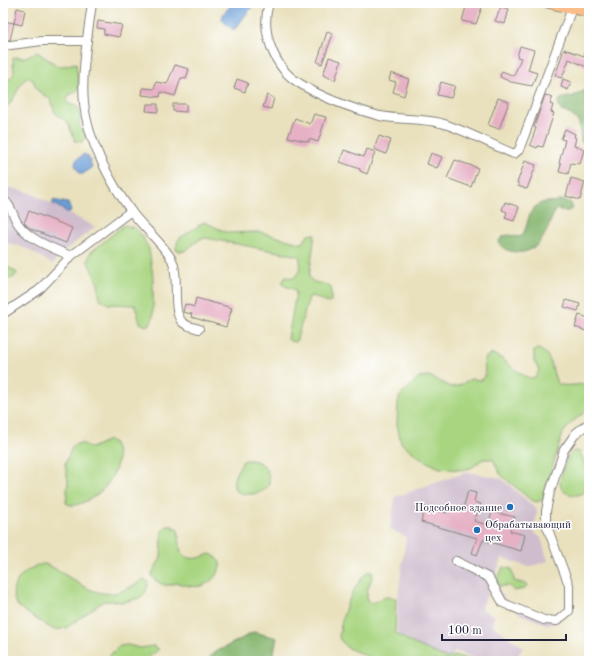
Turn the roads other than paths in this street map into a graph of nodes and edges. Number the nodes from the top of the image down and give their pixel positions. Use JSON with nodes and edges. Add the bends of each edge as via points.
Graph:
{"nodes":[{"id":1,"x":92,"y":3,"type":"edge"},
{"id":2,"x":269,"y":3,"type":"edge"},
{"id":3,"x":549,"y":3,"type":"edge"},
{"id":4,"x":572,"y":8,"type":"junction"},
{"id":5,"x":589,"y":12,"type":"edge"},
{"id":6,"x":87,"y":41,"type":"junction"},
{"id":7,"x":3,"y":46,"type":"edge"},
{"id":8,"x":3,"y":199,"type":"edge"},
{"id":9,"x":131,"y":211,"type":"junction"},
{"id":10,"x":71,"y":256,"type":"junction"},
{"id":11,"x":3,"y":314,"type":"edge"},
{"id":12,"x":199,"y":329,"type":"dead end"},
{"id":13,"x":589,"y":423,"type":"edge"},
{"id":14,"x":456,"y":561,"type":"dead end"}],
"edges":[{"from":1,"to":6,"type":"street"},
{"from":2,"to":4,"type":"street","via":[[266,26],[272,50],[280,65],[299,84],[363,111],[442,124],[514,154],[519,150]]},
{"from":3,"to":4,"type":"main road"},
{"from":4,"to":5,"type":"main road"},
{"from":6,"to":7,"type":"street","via":[[42,41]]},
{"from":6,"to":9,"type":"street","via":[[84,102],[89,131],[96,150]]},
{"from":8,"to":10,"type":"street","via":[[12,208],[18,224],[30,236]]},
{"from":9,"to":10,"type":"street"},
{"from":9,"to":12,"type":"street","via":[[171,258],[177,279],[178,316],[182,322]]},
{"from":10,"to":11,"type":"street","via":[[39,290]]},
{"from":13,"to":14,"type":"street","via":[[576,432],[564,450],[546,511],[546,524],[568,585],[569,611],[557,621],[544,620],[503,603],[489,578]]}]}
